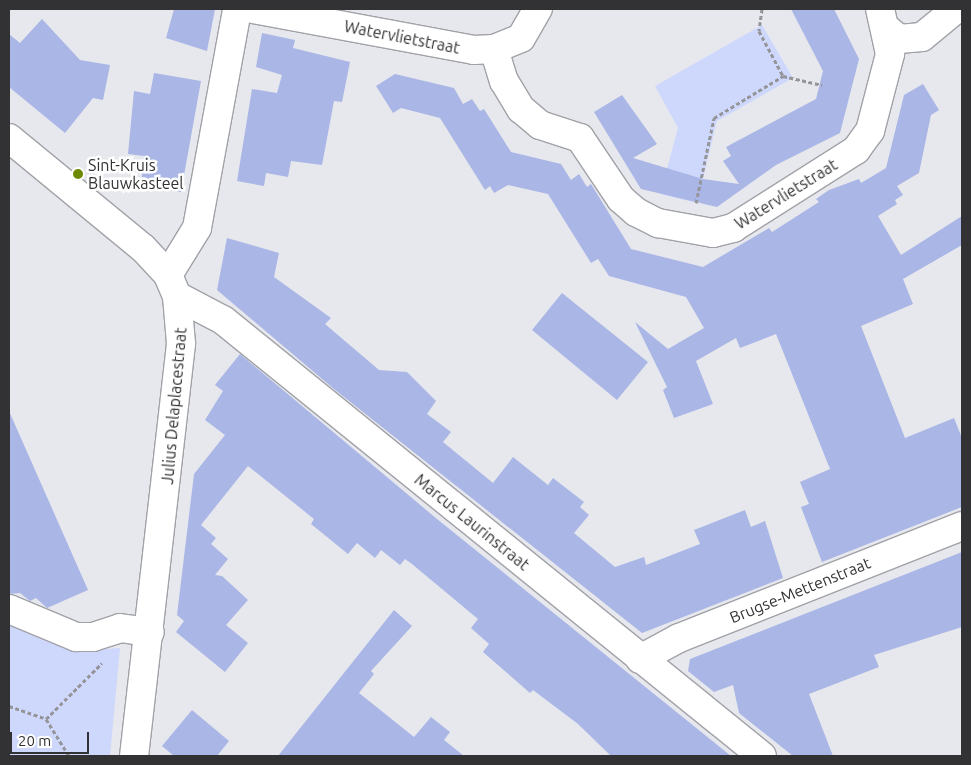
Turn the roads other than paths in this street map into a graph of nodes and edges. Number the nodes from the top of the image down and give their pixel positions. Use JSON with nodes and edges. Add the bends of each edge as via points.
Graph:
{"nodes":[{"id":1,"x":237,"y":9,"type":"edge"},
{"id":2,"x":252,"y":9,"type":"edge"},
{"id":3,"x":538,"y":9,"type":"edge"},
{"id":4,"x":956,"y":9,"type":"edge"},
{"id":5,"x":884,"y":19,"type":"edge"},
{"id":6,"x":494,"y":49,"type":"junction"},
{"id":7,"x":9,"y":138,"type":"edge"},
{"id":8,"x":173,"y":286,"type":"junction"},
{"id":9,"x":962,"y":526,"type":"edge"},
{"id":10,"x":9,"y":609,"type":"edge"},
{"id":11,"x":150,"y":632,"type":"junction"},
{"id":12,"x":640,"y":659,"type":"junction"},
{"id":13,"x":134,"y":756,"type":"edge"},
{"id":14,"x":762,"y":756,"type":"edge"}],
"edges":[{"from":1,"to":8,"type":"street","via":[[197,228]]},
{"from":2,"to":6,"type":"street","name":"Watervlietstraat","via":[[474,50]]},
{"from":3,"to":6,"type":"street","name":"Watervlietstraat","via":[[521,38]]},
{"from":4,"to":5,"type":"street","name":"Watervlietstraat","via":[[922,37],[899,39]]},
{"from":5,"to":6,"type":"street","name":"Watervlietstraat","via":[[890,54],[870,131],[856,150],[734,228],[713,233],[658,223],[636,212],[621,199],[580,138],[540,125],[521,109],[504,81]]},
{"from":7,"to":8,"type":"street","name":"Marcus Laurinstraat","via":[[143,248]]},
{"from":8,"to":11,"type":"street","name":"Julius Delaplacestraat","via":[[182,344]]},
{"from":8,"to":12,"type":"street","name":"Marcus Laurinstraat","via":[[223,320]]},
{"from":9,"to":12,"type":"street","name":"Brugse-Mettenstraat","via":[[679,638]]},
{"from":10,"to":11,"type":"street","via":[[76,637],[93,637],[120,628]]},
{"from":11,"to":13,"type":"street","name":"Julius Delaplacestraat"},
{"from":12,"to":14,"type":"street","name":"Marcus Laurinstraat"}]}
